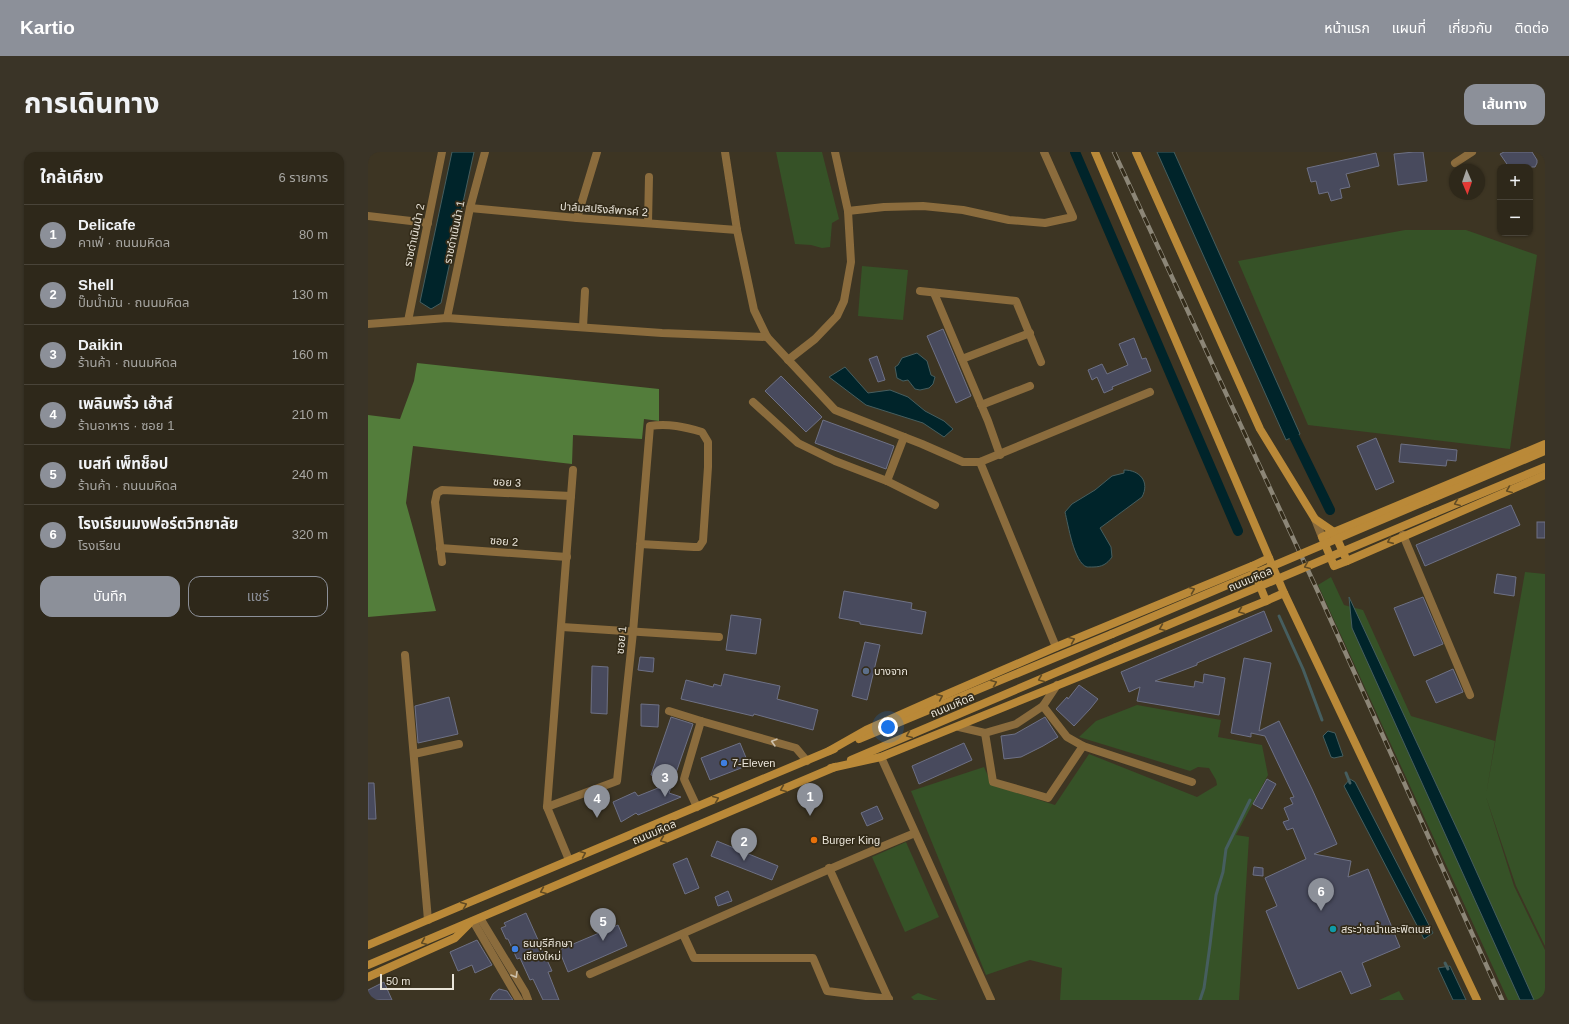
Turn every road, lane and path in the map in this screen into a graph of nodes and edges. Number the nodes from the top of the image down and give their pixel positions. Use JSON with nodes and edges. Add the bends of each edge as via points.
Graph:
{"nodes":[{"id":1,"x":442,"y":152,"type":"edge"},
{"id":2,"x":485,"y":152,"type":"edge"},
{"id":3,"x":597,"y":152,"type":"edge"},
{"id":4,"x":725,"y":152,"type":"edge"},
{"id":5,"x":835,"y":152,"type":"edge"},
{"id":6,"x":1044,"y":152,"type":"edge"},
{"id":7,"x":1095,"y":152,"type":"edge"},
{"id":8,"x":1136,"y":152,"type":"edge"},
{"id":9,"x":1472,"y":152,"type":"edge"},
{"id":10,"x":1455,"y":163,"type":"dead end"},
{"id":11,"x":649,"y":177,"type":"dead end"},
{"id":12,"x":470,"y":208,"type":"junction"},
{"id":13,"x":848,"y":211,"type":"junction"},
{"id":14,"x":368,"y":216,"type":"edge"},
{"id":15,"x":576,"y":218,"type":"junction"},
{"id":16,"x":428,"y":223,"type":"junction"},
{"id":17,"x":648,"y":223,"type":"junction"},
{"id":18,"x":737,"y":230,"type":"junction"},
{"id":19,"x":586,"y":291,"type":"dead end"},
{"id":20,"x":920,"y":291,"type":"dead end"},
{"id":21,"x":934,"y":293,"type":"junction"},
{"id":22,"x":447,"y":318,"type":"junction"},
{"id":23,"x":408,"y":321,"type":"junction"},
{"id":24,"x":368,"y":324,"type":"edge"},
{"id":25,"x":584,"y":327,"type":"junction"},
{"id":26,"x":1030,"y":333,"type":"junction"},
{"id":27,"x":767,"y":337,"type":"junction"},
{"id":28,"x":962,"y":359,"type":"junction"},
{"id":29,"x":788,"y":360,"type":"junction"},
{"id":30,"x":1041,"y":362,"type":"dead end"},
{"id":31,"x":1030,"y":386,"type":"dead end"},
{"id":32,"x":1150,"y":392,"type":"dead end"},
{"id":33,"x":754,"y":402,"type":"dead end"},
{"id":34,"x":981,"y":405,"type":"junction"},
{"id":35,"x":904,"y":436,"type":"junction"},
{"id":36,"x":1545,"y":444,"type":"edge"},
{"id":37,"x":1545,"y":451,"type":"edge"},
{"id":38,"x":1000,"y":455,"type":"junction"},
{"id":39,"x":980,"y":462,"type":"junction"},
{"id":40,"x":1545,"y":467,"type":"edge"},
{"id":41,"x":573,"y":470,"type":"dead end"},
{"id":42,"x":1545,"y":475,"type":"edge"},
{"id":43,"x":887,"y":481,"type":"junction"},
{"id":44,"x":571,"y":496,"type":"junction"},
{"id":45,"x":935,"y":505,"type":"dead end"},
{"id":46,"x":1315,"y":519,"type":"junction"},
{"id":47,"x":1334,"y":532,"type":"junction"},
{"id":48,"x":1403,"y":535,"type":"junction"},
{"id":49,"x":1322,"y":537,"type":"junction"},
{"id":50,"x":640,"y":544,"type":"junction"},
{"id":51,"x":440,"y":548,"type":"junction"},
{"id":52,"x":567,"y":557,"type":"junction"},
{"id":53,"x":1269,"y":558,"type":"junction"},
{"id":54,"x":1347,"y":560,"type":"junction"},
{"id":55,"x":442,"y":562,"type":"dead end"},
{"id":56,"x":1252,"y":566,"type":"junction"},
{"id":57,"x":1284,"y":593,"type":"junction"},
{"id":58,"x":1266,"y":601,"type":"junction"},
{"id":59,"x":562,"y":627,"type":"junction"},
{"id":60,"x":634,"y":632,"type":"junction"},
{"id":61,"x":719,"y":637,"type":"dead end"},
{"id":62,"x":1056,"y":647,"type":"junction"},
{"id":63,"x":405,"y":656,"type":"dead end"},
{"id":64,"x":1057,"y":685,"type":"junction"},
{"id":65,"x":1470,"y":695,"type":"dead end"},
{"id":66,"x":1043,"y":706,"type":"junction"},
{"id":67,"x":669,"y":711,"type":"dead end"},
{"id":68,"x":701,"y":721,"type":"junction"},
{"id":69,"x":958,"y":727,"type":"junction"},
{"id":70,"x":985,"y":733,"type":"junction"},
{"id":71,"x":459,"y":744,"type":"dead end"},
{"id":72,"x":1083,"y":746,"type":"junction"},
{"id":73,"x":829,"y":751,"type":"junction"},
{"id":74,"x":414,"y":754,"type":"junction"},
{"id":75,"x":881,"y":757,"type":"junction"},
{"id":76,"x":807,"y":761,"type":"junction"},
{"id":77,"x":831,"y":768,"type":"junction"},
{"id":78,"x":1192,"y":782,"type":"dead end"},
{"id":79,"x":547,"y":807,"type":"junction"},
{"id":80,"x":696,"y":807,"type":"junction"},
{"id":81,"x":915,"y":833,"type":"junction"},
{"id":82,"x":569,"y":860,"type":"junction"},
{"id":83,"x":829,"y":868,"type":"junction"},
{"id":84,"x":476,"y":919,"type":"junction"},
{"id":85,"x":428,"y":920,"type":"junction"},
{"id":86,"x":683,"y":934,"type":"junction"},
{"id":87,"x":368,"y":941,"type":"edge"},
{"id":88,"x":368,"y":945,"type":"edge"},
{"id":89,"x":501,"y":961,"type":"junction"},
{"id":90,"x":368,"y":965,"type":"edge"},
{"id":91,"x":590,"y":974,"type":"dead end"},
{"id":92,"x":368,"y":978,"type":"edge"},
{"id":93,"x":889,"y":999,"type":"edge"},
{"id":94,"x":519,"y":1000,"type":"edge"},
{"id":95,"x":528,"y":1000,"type":"edge"},
{"id":96,"x":991,"y":1000,"type":"edge"},
{"id":97,"x":1477,"y":1000,"type":"edge"}],
"edges":[{"from":1,"to":16,"type":"street","name":"ราชดำเนินน้า 2"},
{"from":2,"to":12,"type":"street","name":"ราชดำเนินน้า 1"},
{"from":3,"to":15,"type":"street"},
{"from":4,"to":18,"type":"street"},
{"from":5,"to":13,"type":"street"},
{"from":6,"to":13,"type":"street","via":[[1073,218],[1045,222],[1009,220],[963,210],[923,206],[884,206]]},
{"from":7,"to":53,"type":"main road"},
{"from":8,"to":46,"type":"main road","via":[[1260,429]]},
{"from":9,"to":10,"type":"street"},
{"from":11,"to":17,"type":"street"},
{"from":12,"to":15,"type":"street","name":"ปาล์มสปริงส์พารค์ 2"},
{"from":12,"to":22,"type":"street","name":"ราชดำเนินน้า 1"},
{"from":13,"to":29,"type":"street","via":[[851,262],[844,301],[837,316],[815,339]]},
{"from":14,"to":16,"type":"street"},
{"from":15,"to":17,"type":"street","name":"ปาล์มสปริงส์พารค์ 2"},
{"from":16,"to":23,"type":"street","name":"ราชดำเนินน้า 2"},
{"from":17,"to":18,"type":"street","name":"ปาล์มสปริงส์พารค์ 2"},
{"from":18,"to":27,"type":"street","via":[[754,310]]},
{"from":19,"to":25,"type":"street"},
{"from":20,"to":21,"type":"street"},
{"from":21,"to":26,"type":"street","via":[[1016,301]]},
{"from":21,"to":28,"type":"street"},
{"from":22,"to":23,"type":"street"},
{"from":22,"to":25,"type":"street"},
{"from":23,"to":24,"type":"street"},
{"from":25,"to":27,"type":"street"},
{"from":26,"to":28,"type":"street"},
{"from":26,"to":30,"type":"street"},
{"from":27,"to":29,"type":"street"},
{"from":28,"to":34,"type":"street"},
{"from":29,"to":35,"type":"street","via":[[835,410]]},
{"from":31,"to":34,"type":"street"},
{"from":32,"to":38,"type":"street"},
{"from":33,"to":43,"type":"street","via":[[798,443],[835,461]]},
{"from":34,"to":38,"type":"street"},
{"from":35,"to":39,"type":"street","via":[[963,462]]},
{"from":35,"to":43,"type":"street"},
{"from":36,"to":47,"type":"main road"},
{"from":73,"to":37,"type":"main road","name":"ถนนมหิดล","one_way":true,"bridge":true},
{"from":38,"to":39,"type":"street"},
{"from":39,"to":62,"type":"street"},
{"from":40,"to":77,"type":"main road","name":"ถนนมหิดล","one_way":true,"bridge":true},
{"from":41,"to":44,"type":"street"},
{"from":42,"to":48,"type":"main road","one_way":true},
{"from":43,"to":45,"type":"street"},
{"from":44,"to":51,"type":"street","name":"ซอย 3","via":[[442,490],[437,493],[435,502]]},
{"from":44,"to":52,"type":"street"},
{"from":46,"to":47,"type":"main road"},
{"from":46,"to":49,"type":"street"},
{"from":47,"to":49,"type":"main road"},
{"from":47,"to":54,"type":"main road"},
{"from":48,"to":54,"type":"main road","one_way":true},
{"from":48,"to":65,"type":"street"},
{"from":49,"to":54,"type":"main road","via":[[1334,566]]},
{"from":50,"to":50,"type":"street","name":"ซอย 1","via":[[699,547],[703,540],[708,442],[702,432],[686,427],[660,424],[650,426]]},
{"from":50,"to":60,"type":"street","name":"ซอย 1"},
{"from":51,"to":52,"type":"street","name":"ซอย 2"},
{"from":51,"to":55,"type":"street"},
{"from":52,"to":59,"type":"street"},
{"from":53,"to":56,"type":"main road"},
{"from":53,"to":57,"type":"main road"},
{"from":56,"to":58,"type":"main road"},
{"from":62,"to":56,"type":"main road","one_way":true},
{"from":57,"to":58,"type":"main road"},
{"from":57,"to":97,"type":"main road"},
{"from":58,"to":64,"type":"main road","one_way":true},
{"from":59,"to":60,"type":"street"},
{"from":59,"to":79,"type":"street"},
{"from":60,"to":61,"type":"street"},
{"from":60,"to":79,"type":"street","name":"ซอย 1","via":[[617,781]]},
{"from":73,"to":62,"type":"main road","one_way":true,"via":[[866,730]]},
{"from":63,"to":74,"type":"street"},
{"from":64,"to":66,"type":"street"},
{"from":64,"to":69,"type":"main road"},
{"from":66,"to":70,"type":"street","via":[[1016,724]]},
{"from":66,"to":72,"type":"street","via":[[1067,737]]},
{"from":67,"to":68,"type":"street"},
{"from":76,"to":68,"type":"street","one_way":true,"via":[[796,748]]},
{"from":68,"to":80,"type":"street","via":[[684,779]]},
{"from":69,"to":70,"type":"street"},
{"from":69,"to":75,"type":"main road"},
{"from":70,"to":72,"type":"street","via":[[993,782],[1048,798]]},
{"from":71,"to":74,"type":"street"},
{"from":72,"to":78,"type":"street"},
{"from":73,"to":76,"type":"main road","name":"ถนนมหิดล"},
{"from":74,"to":85,"type":"street"},
{"from":75,"to":77,"type":"main road"},
{"from":75,"to":81,"type":"street"},
{"from":80,"to":76,"type":"main road","name":"ถนนมหิดล","one_way":true},
{"from":77,"to":84,"type":"main road","name":"ถนนมหิดล","one_way":true},
{"from":79,"to":82,"type":"street"},
{"from":82,"to":80,"type":"main road","name":"ถนนมหิดล","one_way":true},
{"from":81,"to":83,"type":"street"},
{"from":81,"to":96,"type":"street"},
{"from":85,"to":82,"type":"main road","name":"ถนนมหิดล","one_way":true},
{"from":83,"to":86,"type":"street"},
{"from":83,"to":93,"type":"street"},
{"from":84,"to":89,"type":"street"},
{"from":84,"to":90,"type":"main road","name":"ถนนมหิดล","one_way":true},
{"from":84,"to":92,"type":"main road","via":[[455,938]]},
{"from":85,"to":87,"type":"main road"},
{"from":85,"to":88,"type":"main road","name":"ถนนมหิดล"},
{"from":86,"to":91,"type":"street"},
{"from":86,"to":93,"type":"street","via":[[694,958],[813,958],[827,991]]},
{"from":89,"to":94,"type":"street"},
{"from":89,"to":95,"type":"street","one_way":true,"via":[[525,992]]}]}
